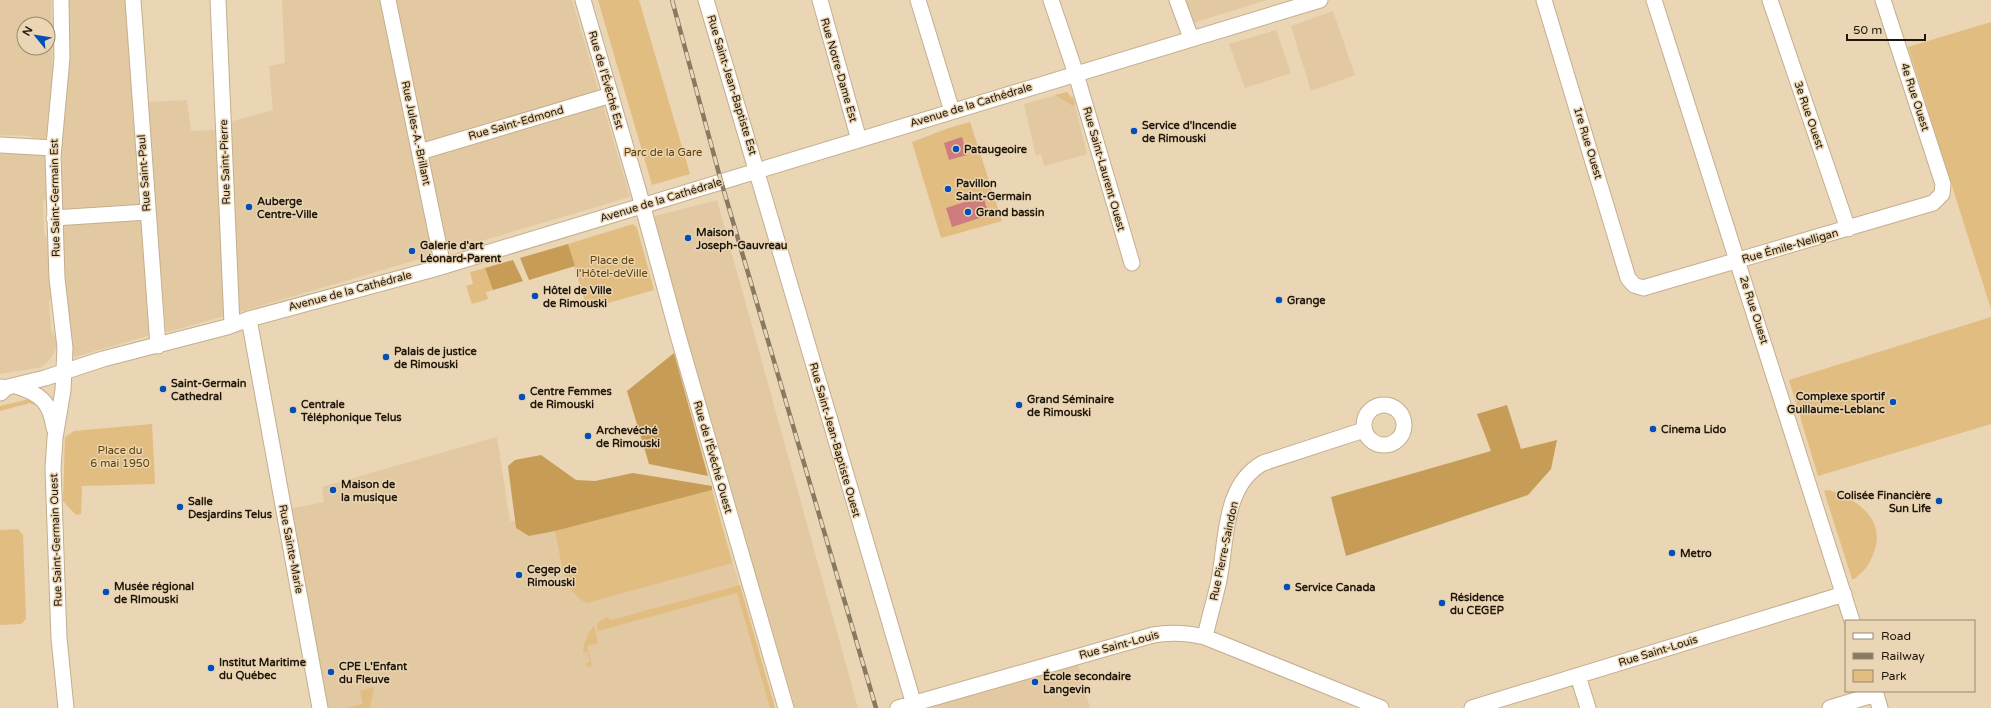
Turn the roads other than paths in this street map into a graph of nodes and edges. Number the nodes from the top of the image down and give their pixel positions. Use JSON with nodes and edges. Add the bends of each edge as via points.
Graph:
{"nodes":[{"id":1,"x":61,"y":0,"type":"edge"},
{"id":2,"x":133,"y":0,"type":"edge"},
{"id":3,"x":218,"y":0,"type":"edge"},
{"id":4,"x":388,"y":0,"type":"edge"},
{"id":5,"x":583,"y":0,"type":"edge"},
{"id":6,"x":706,"y":0,"type":"edge"},
{"id":7,"x":820,"y":0,"type":"edge"},
{"id":8,"x":918,"y":0,"type":"edge"},
{"id":9,"x":1051,"y":0,"type":"edge"},
{"id":10,"x":1177,"y":0,"type":"edge"},
{"id":11,"x":1320,"y":0,"type":"edge"},
{"id":12,"x":1544,"y":0,"type":"edge"},
{"id":13,"x":1654,"y":0,"type":"edge"},
{"id":14,"x":1770,"y":0,"type":"edge"},
{"id":15,"x":1883,"y":0,"type":"edge"},
{"id":16,"x":1190,"y":38,"type":"junction"},
{"id":17,"x":1076,"y":74,"type":"junction"},
{"id":18,"x":611,"y":95,"type":"junction"},
{"id":19,"x":952,"y":110,"type":"junction"},
{"id":20,"x":859,"y":140,"type":"junction"},
{"id":21,"x":0,"y":145,"type":"edge"},
{"id":22,"x":53,"y":148,"type":"junction"},
{"id":23,"x":420,"y":152,"type":"junction"},
{"id":24,"x":757,"y":171,"type":"junction"},
{"id":25,"x":1942,"y":194,"type":"joint"},
{"id":26,"x":642,"y":206,"type":"junction"},
{"id":27,"x":147,"y":212,"type":"junction"},
{"id":28,"x":54,"y":218,"type":"junction"},
{"id":29,"x":1848,"y":229,"type":"junction"},
{"id":30,"x":1738,"y":260,"type":"junction"},
{"id":31,"x":1132,"y":263,"type":"dead end"},
{"id":32,"x":443,"y":266,"type":"junction"},
{"id":33,"x":1634,"y":285,"type":"joint"},
{"id":34,"x":249,"y":319,"type":"junction"},
{"id":35,"x":232,"y":325,"type":"junction"},
{"id":36,"x":158,"y":346,"type":"junction"},
{"id":37,"x":62,"y":372,"type":"junction"},
{"id":38,"x":4,"y":389,"type":"edge"},
{"id":39,"x":1364,"y":430,"type":"dead end"},
{"id":40,"x":55,"y":438,"type":"junction"},
{"id":41,"x":1844,"y":594,"type":"junction"},
{"id":42,"x":1852,"y":620,"type":"edge"},
{"id":43,"x":1205,"y":636,"type":"junction"},
{"id":44,"x":1578,"y":676,"type":"junction"},
{"id":45,"x":1877,"y":698,"type":"edge"},
{"id":46,"x":915,"y":705,"type":"edge"},
{"id":47,"x":1478,"y":707,"type":"edge"},
{"id":48,"x":66,"y":708,"type":"edge"},
{"id":49,"x":320,"y":708,"type":"edge"},
{"id":50,"x":786,"y":708,"type":"edge"},
{"id":51,"x":898,"y":708,"type":"edge"},
{"id":52,"x":1381,"y":708,"type":"edge"},
{"id":53,"x":1588,"y":708,"type":"edge"},
{"id":54,"x":1830,"y":708,"type":"edge"}],
"edges":[{"from":1,"to":22,"type":"street","name":"Rue Saint-Germain Est","via":[[62,58]]},
{"from":2,"to":27,"type":"street","name":"Rue Saint-Paul"},
{"from":3,"to":35,"type":"street","name":"Rue Saint-Pierre"},
{"from":4,"to":23,"type":"street","name":"Rue Jules-A.-Brillant"},
{"from":5,"to":18,"type":"street","name":"Rue de l'Évêché Est"},
{"from":6,"to":24,"type":"street","name":"Rue Saint-Jean-Baptiste Est"},
{"from":7,"to":20,"type":"street","name":"Rue Notre-Dame Est"},
{"from":8,"to":19,"type":"street"},
{"from":9,"to":17,"type":"street","name":"Rue Saint-Laurent Ouest"},
{"from":10,"to":16,"type":"street"},
{"from":11,"to":16,"type":"street","name":"Avenue de la Cathédrale"},
{"from":12,"to":33,"type":"street","name":"1re Rue Ouest","via":[[1628,278]]},
{"from":13,"to":30,"type":"street","name":"2e Rue Ouest"},
{"from":14,"to":29,"type":"street","name":"3e Rue Ouest"},
{"from":15,"to":25,"type":"street","name":"4e Rue Ouest","via":[[1943,184]]},
{"from":16,"to":17,"type":"street","name":"Avenue de la Cathédrale"},
{"from":17,"to":19,"type":"street","name":"Avenue de la Cathédrale"},
{"from":17,"to":31,"type":"street","name":"Rue Saint-Laurent Ouest"},
{"from":18,"to":23,"type":"street","name":"Rue Saint-Edmond"},
{"from":18,"to":26,"type":"street","name":"Rue de l'Évêché Est"},
{"from":19,"to":20,"type":"street","name":"Avenue de la Cathédrale"},
{"from":20,"to":24,"type":"street","name":"Avenue de la Cathédrale"},
{"from":21,"to":22,"type":"street"},
{"from":22,"to":28,"type":"street","name":"Rue Saint-Germain Est"},
{"from":23,"to":32,"type":"street","name":"Rue Jules-A.-Brillant"},
{"from":24,"to":26,"type":"street","name":"Avenue de la Cathédrale"},
{"from":24,"to":46,"type":"street","name":"Rue Saint-Jean-Baptiste Ouest"},
{"from":25,"to":29,"type":"street","name":"Rue Émile-Nelligan","via":[[1933,203]]},
{"from":26,"to":32,"type":"street","name":"Avenue de la Cathédrale"},
{"from":26,"to":50,"type":"street","name":"Rue de l'Évêché Ouest"},
{"from":27,"to":28,"type":"street"},
{"from":27,"to":36,"type":"street","name":"Rue Saint-Paul"},
{"from":28,"to":37,"type":"street","name":"Rue Saint-Germain Est","via":[[57,278],[65,348]]},
{"from":29,"to":30,"type":"street","name":"Rue Émile-Nelligan"},
{"from":30,"to":33,"type":"street","name":"Rue Émile-Nelligan","via":[[1643,288]]},
{"from":30,"to":41,"type":"street","name":"2e Rue Ouest"},
{"from":32,"to":34,"type":"street","name":"Avenue de la Cathédrale"},
{"from":34,"to":35,"type":"street","name":"Avenue de la Cathédrale"},
{"from":34,"to":49,"type":"street","name":"Rue Sainte-Marie"},
{"from":35,"to":36,"type":"street","name":"Avenue de la Cathédrale"},
{"from":36,"to":37,"type":"street","name":"Avenue de la Cathédrale"},
{"from":37,"to":38,"type":"street","name":"Avenue de la Cathédrale"},
{"from":37,"to":40,"type":"street","name":"Rue Saint-Germain Ouest","via":[[63,390]]},
{"from":38,"to":40,"type":"street","via":[[38,395],[47,404],[53,419]]},
{"from":39,"to":43,"type":"street","name":"Rue Pierre-Saindon","via":[[1263,463],[1244,477],[1235,496],[1227,527],[1219,579]]},
{"from":40,"to":48,"type":"street","name":"Rue Saint-Germain Ouest","via":[[53,469],[59,638]]},
{"from":41,"to":42,"type":"street","name":"2e Rue Ouest"},
{"from":41,"to":44,"type":"street","name":"Rue Saint-Louis"},
{"from":43,"to":46,"type":"street","name":"Rue Saint-Louis","via":[[1187,633],[1153,635]]},
{"from":43,"to":52,"type":"street","name":"Rue Saint-Louis"},
{"from":44,"to":47,"type":"street","name":"Rue Saint-Louis"},
{"from":44,"to":53,"type":"street"},
{"from":45,"to":54,"type":"street"},
{"from":46,"to":51,"type":"street","name":"Rue Saint-Louis"}]}
